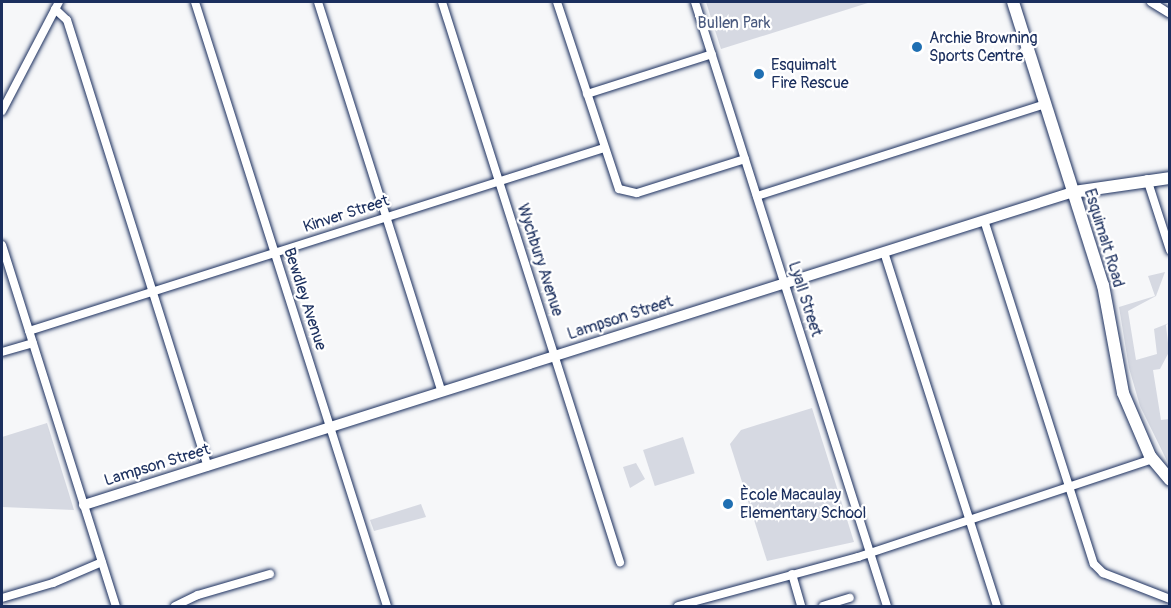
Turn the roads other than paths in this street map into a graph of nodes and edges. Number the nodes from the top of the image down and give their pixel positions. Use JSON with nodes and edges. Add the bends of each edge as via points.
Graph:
{"nodes":[{"id":1,"x":195,"y":2,"type":"edge"},
{"id":2,"x":318,"y":2,"type":"edge"},
{"id":3,"x":442,"y":2,"type":"edge"},
{"id":4,"x":557,"y":2,"type":"edge"},
{"id":5,"x":695,"y":2,"type":"edge"},
{"id":6,"x":1013,"y":2,"type":"edge"},
{"id":7,"x":1151,"y":2,"type":"edge"},
{"id":8,"x":57,"y":5,"type":"edge"},
{"id":9,"x":1170,"y":14,"type":"edge"},
{"id":10,"x":712,"y":54,"type":"junction"},
{"id":11,"x":587,"y":94,"type":"junction"},
{"id":12,"x":1045,"y":104,"type":"junction"},
{"id":13,"x":2,"y":111,"type":"edge"},
{"id":14,"x":604,"y":148,"type":"junction"},
{"id":15,"x":745,"y":159,"type":"junction"},
{"id":16,"x":1170,"y":178,"type":"edge"},
{"id":17,"x":1147,"y":179,"type":"junction"},
{"id":18,"x":499,"y":182,"type":"junction"},
{"id":19,"x":1073,"y":192,"type":"junction"},
{"id":20,"x":757,"y":196,"type":"junction"},
{"id":21,"x":387,"y":217,"type":"junction"},
{"id":22,"x":984,"y":220,"type":"junction"},
{"id":23,"x":2,"y":245,"type":"edge"},
{"id":24,"x":1170,"y":250,"type":"edge"},
{"id":25,"x":884,"y":252,"type":"junction"},
{"id":26,"x":274,"y":253,"type":"junction"},
{"id":27,"x":784,"y":283,"type":"junction"},
{"id":28,"x":153,"y":292,"type":"junction"},
{"id":29,"x":29,"y":331,"type":"junction"},
{"id":30,"x":33,"y":343,"type":"junction"},
{"id":31,"x":2,"y":352,"type":"edge"},
{"id":32,"x":554,"y":356,"type":"junction"},
{"id":33,"x":442,"y":392,"type":"junction"},
{"id":34,"x":330,"y":427,"type":"junction"},
{"id":35,"x":1152,"y":459,"type":"junction"},
{"id":36,"x":208,"y":466,"type":"junction"},
{"id":37,"x":1170,"y":480,"type":"edge"},
{"id":38,"x":1069,"y":489,"type":"junction"},
{"id":39,"x":84,"y":505,"type":"junction"},
{"id":40,"x":969,"y":521,"type":"junction"},
{"id":41,"x":870,"y":553,"type":"junction"},
{"id":42,"x":102,"y":562,"type":"junction"},
{"id":43,"x":620,"y":562,"type":"dead end"},
{"id":44,"x":270,"y":574,"type":"dead end"},
{"id":45,"x":792,"y":574,"type":"junction"},
{"id":46,"x":2,"y":598,"type":"edge"},
{"id":47,"x":850,"y":598,"type":"dead end"},
{"id":48,"x":1170,"y":599,"type":"edge"},
{"id":49,"x":701,"y":603,"type":"edge"},
{"id":50,"x":116,"y":606,"type":"edge"},
{"id":51,"x":175,"y":606,"type":"edge"},
{"id":52,"x":387,"y":606,"type":"edge"},
{"id":53,"x":678,"y":606,"type":"edge"},
{"id":54,"x":801,"y":606,"type":"edge"},
{"id":55,"x":823,"y":606,"type":"edge"},
{"id":56,"x":887,"y":606,"type":"edge"},
{"id":57,"x":997,"y":606,"type":"edge"}],
"edges":[{"from":1,"to":26,"type":"street","name":"Bewdley Avenue"},
{"from":2,"to":21,"type":"street"},
{"from":3,"to":18,"type":"street","name":"Wychbury Avenue"},
{"from":4,"to":11,"type":"street"},
{"from":5,"to":10,"type":"street","name":"Lyall Street"},
{"from":6,"to":12,"type":"main road","name":"Esquimalt Road"},
{"from":7,"to":9,"type":"street"},
{"from":8,"to":13,"type":"street"},
{"from":8,"to":28,"type":"street","via":[[67,20]]},
{"from":10,"to":11,"type":"street"},
{"from":10,"to":15,"type":"street","name":"Lyall Street"},
{"from":11,"to":14,"type":"street"},
{"from":12,"to":19,"type":"main road","name":"Esquimalt Road"},
{"from":12,"to":20,"type":"street"},
{"from":14,"to":15,"type":"street","via":[[615,182],[623,192],[636,193]]},
{"from":14,"to":18,"type":"street","name":"Kinver Street"},
{"from":15,"to":20,"type":"street","name":"Lyall Street"},
{"from":16,"to":17,"type":"main road","name":"Lampson Street"},
{"from":17,"to":19,"type":"main road","name":"Lampson Street"},
{"from":17,"to":24,"type":"street"},
{"from":18,"to":21,"type":"street","name":"Kinver Street"},
{"from":18,"to":32,"type":"street","name":"Wychbury Avenue"},
{"from":19,"to":22,"type":"street","name":"Lampson Street"},
{"from":19,"to":35,"type":"main road","name":"Esquimalt Road","via":[[1103,287],[1123,393]]},
{"from":20,"to":27,"type":"street","name":"Lyall Street"},
{"from":21,"to":26,"type":"street","name":"Kinver Street"},
{"from":21,"to":33,"type":"street"},
{"from":22,"to":25,"type":"street","name":"Lampson Street"},
{"from":22,"to":38,"type":"street"},
{"from":23,"to":29,"type":"street"},
{"from":25,"to":27,"type":"street","name":"Lampson Street"},
{"from":25,"to":40,"type":"street"},
{"from":26,"to":28,"type":"street","name":"Kinver Street"},
{"from":26,"to":34,"type":"street","name":"Bewdley Avenue"},
{"from":27,"to":32,"type":"street","name":"Lampson Street"},
{"from":27,"to":41,"type":"street","name":"Lyall Street"},
{"from":28,"to":29,"type":"street","name":"Kinver Street"},
{"from":28,"to":36,"type":"street"},
{"from":29,"to":30,"type":"street"},
{"from":30,"to":31,"type":"street"},
{"from":30,"to":39,"type":"street"},
{"from":32,"to":33,"type":"street","name":"Lampson Street"},
{"from":32,"to":43,"type":"street","name":"Wychbury Avenue"},
{"from":33,"to":34,"type":"street","name":"Lampson Street"},
{"from":34,"to":36,"type":"street","name":"Lampson Street"},
{"from":34,"to":52,"type":"street","name":"Bewdley Avenue"},
{"from":35,"to":37,"type":"main road","name":"Esquimalt Road"},
{"from":35,"to":38,"type":"street"},
{"from":36,"to":39,"type":"street","name":"Lampson Street"},
{"from":38,"to":40,"type":"street"},
{"from":38,"to":48,"type":"street","via":[[1090,557],[1098,570]]},
{"from":39,"to":42,"type":"street"},
{"from":40,"to":41,"type":"street"},
{"from":40,"to":57,"type":"street"},
{"from":41,"to":45,"type":"street"},
{"from":41,"to":56,"type":"street","name":"Lyall Street"},
{"from":42,"to":46,"type":"street","via":[[53,583]]},
{"from":42,"to":50,"type":"street"},
{"from":44,"to":51,"type":"street","via":[[198,595]]},
{"from":45,"to":49,"type":"street"},
{"from":45,"to":54,"type":"street"},
{"from":47,"to":55,"type":"street"},
{"from":49,"to":53,"type":"street"}]}
